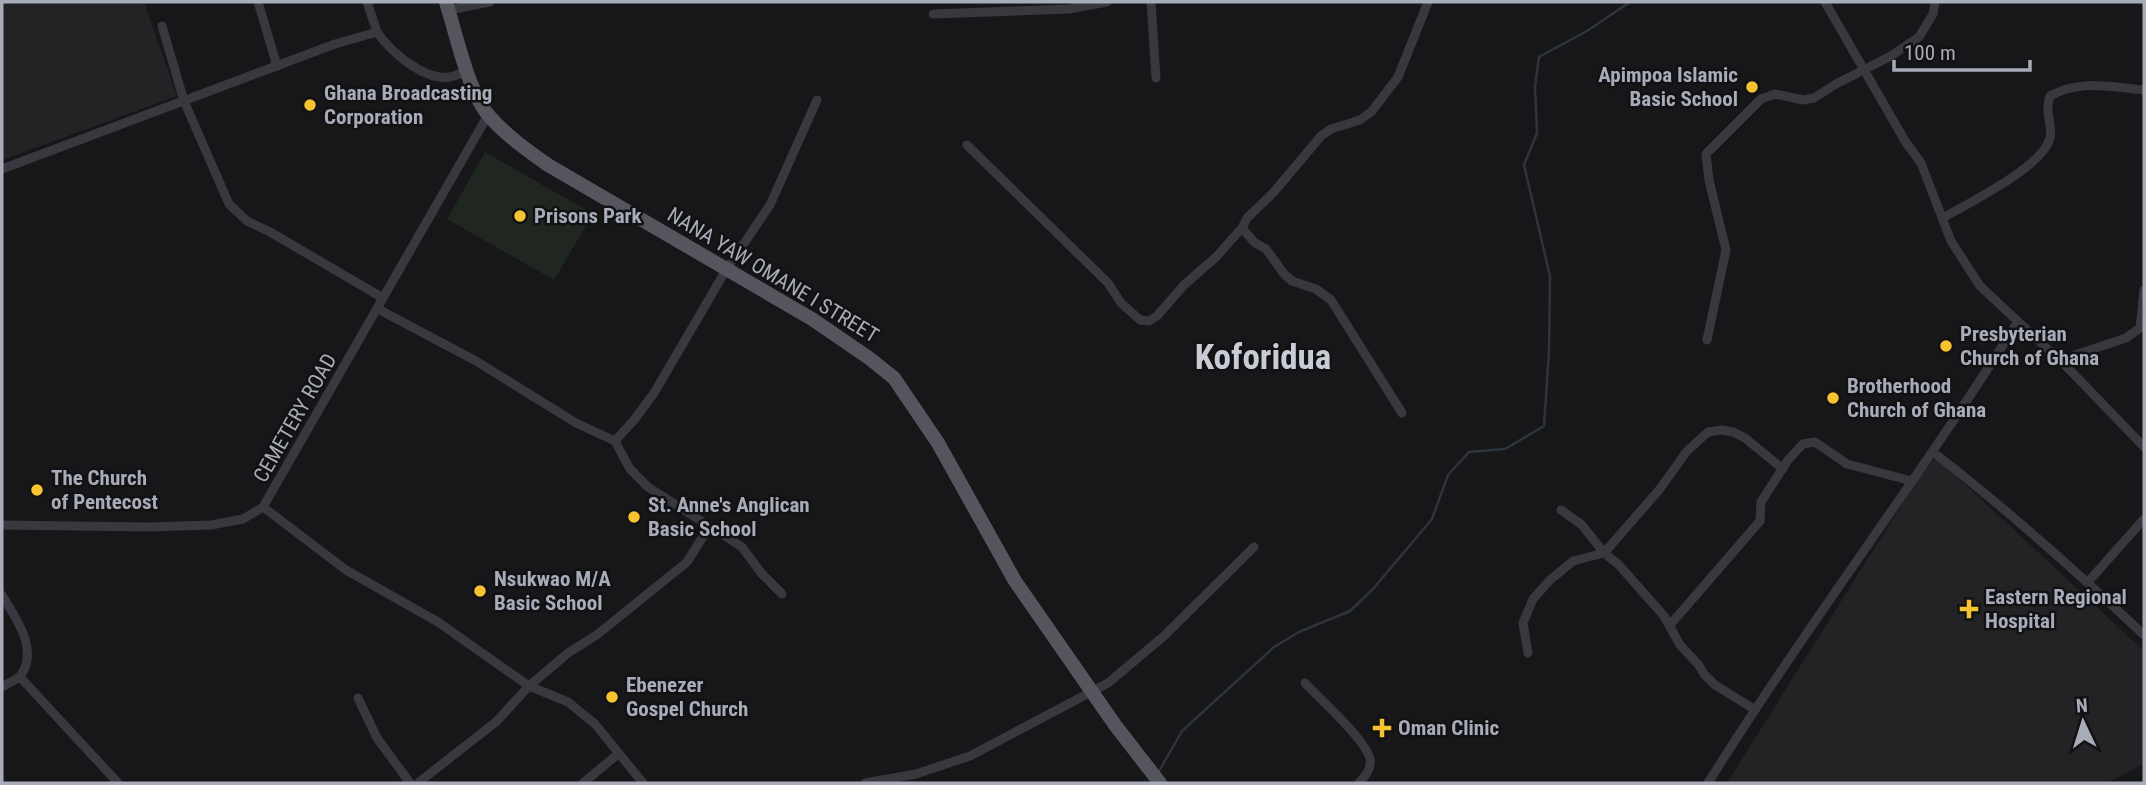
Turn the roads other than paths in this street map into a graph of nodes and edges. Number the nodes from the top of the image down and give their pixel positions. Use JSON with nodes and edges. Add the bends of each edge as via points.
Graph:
{"nodes":[{"id":1,"x":258,"y":2,"type":"edge"},
{"id":2,"x":367,"y":2,"type":"edge"},
{"id":3,"x":490,"y":2,"type":"edge"},
{"id":4,"x":1107,"y":2,"type":"edge"},
{"id":5,"x":1151,"y":2,"type":"edge"},
{"id":6,"x":1428,"y":2,"type":"edge"},
{"id":7,"x":1825,"y":2,"type":"edge"},
{"id":8,"x":1935,"y":2,"type":"edge"},
{"id":9,"x":448,"y":6,"type":"edge"},
{"id":10,"x":933,"y":14,"type":"dead end"},
{"id":11,"x":162,"y":26,"type":"dead end"},
{"id":12,"x":377,"y":32,"type":"junction"},
{"id":13,"x":277,"y":66,"type":"junction"},
{"id":14,"x":1863,"y":70,"type":"junction"},
{"id":15,"x":466,"y":71,"type":"junction"},
{"id":16,"x":1156,"y":78,"type":"dead end"},
{"id":17,"x":2144,"y":90,"type":"edge"},
{"id":18,"x":817,"y":100,"type":"dead end"},
{"id":19,"x":184,"y":101,"type":"junction"},
{"id":20,"x":488,"y":115,"type":"junction"},
{"id":21,"x":967,"y":145,"type":"dead end"},
{"id":22,"x":2,"y":169,"type":"edge"},
{"id":23,"x":1942,"y":218,"type":"junction"},
{"id":24,"x":1242,"y":228,"type":"junction"},
{"id":25,"x":726,"y":270,"type":"junction"},
{"id":26,"x":2144,"y":290,"type":"edge"},
{"id":27,"x":383,"y":298,"type":"junction"},
{"id":28,"x":378,"y":309,"type":"junction"},
{"id":29,"x":2017,"y":323,"type":"junction"},
{"id":30,"x":1707,"y":340,"type":"dead end"},
{"id":31,"x":2067,"y":367,"type":"junction"},
{"id":32,"x":1402,"y":413,"type":"dead end"},
{"id":33,"x":615,"y":441,"type":"junction"},
{"id":34,"x":2144,"y":447,"type":"edge"},
{"id":35,"x":1933,"y":452,"type":"junction"},
{"id":36,"x":1783,"y":468,"type":"junction"},
{"id":37,"x":1912,"y":481,"type":"junction"},
{"id":38,"x":263,"y":508,"type":"junction"},
{"id":39,"x":1561,"y":510,"type":"dead end"},
{"id":40,"x":2144,"y":519,"type":"edge"},
{"id":41,"x":2,"y":525,"type":"edge"},
{"id":42,"x":709,"y":527,"type":"junction"},
{"id":43,"x":1254,"y":547,"type":"dead end"},
{"id":44,"x":1604,"y":553,"type":"junction"},
{"id":45,"x":2088,"y":582,"type":"junction"},
{"id":46,"x":782,"y":594,"type":"dead end"},
{"id":47,"x":2,"y":595,"type":"edge"},
{"id":48,"x":1670,"y":625,"type":"junction"},
{"id":49,"x":2144,"y":635,"type":"edge"},
{"id":50,"x":1528,"y":653,"type":"dead end"},
{"id":51,"x":20,"y":677,"type":"junction"},
{"id":52,"x":1305,"y":683,"type":"dead end"},
{"id":53,"x":529,"y":686,"type":"junction"},
{"id":54,"x":2,"y":687,"type":"edge"},
{"id":55,"x":1092,"y":692,"type":"junction"},
{"id":56,"x":358,"y":698,"type":"dead end"},
{"id":57,"x":1754,"y":709,"type":"junction"},
{"id":58,"x":618,"y":754,"type":"junction"},
{"id":59,"x":118,"y":783,"type":"edge"},
{"id":60,"x":410,"y":783,"type":"edge"},
{"id":61,"x":418,"y":783,"type":"edge"},
{"id":62,"x":583,"y":783,"type":"edge"},
{"id":63,"x":643,"y":783,"type":"edge"},
{"id":64,"x":864,"y":783,"type":"edge"},
{"id":65,"x":1160,"y":783,"type":"edge"},
{"id":66,"x":1359,"y":783,"type":"edge"},
{"id":67,"x":1708,"y":783,"type":"edge"}],
"edges":[{"from":1,"to":13,"type":"street"},
{"from":2,"to":12,"type":"street"},
{"from":3,"to":9,"type":"street"},
{"from":4,"to":10,"type":"street","via":[[1069,9]]},
{"from":5,"to":16,"type":"street"},
{"from":6,"to":24,"type":"street","via":[[1398,77],[1372,111],[1321,136]]},
{"from":7,"to":14,"type":"street"},
{"from":8,"to":14,"type":"street","via":[[1919,37]]},
{"from":9,"to":15,"type":"main road","name":"NANA YAW OMANE I STREET"},
{"from":11,"to":19,"type":"street"},
{"from":12,"to":13,"type":"street"},
{"from":12,"to":15,"type":"street","via":[[410,65],[432,75],[449,77]]},
{"from":13,"to":19,"type":"street"},
{"from":14,"to":23,"type":"street","via":[[1921,163]]},
{"from":14,"to":30,"type":"street","via":[[1814,98],[1775,93],[1761,99],[1706,154],[1726,250]]},
{"from":15,"to":20,"type":"main road","name":"NANA YAW OMANE I STREET"},
{"from":17,"to":23,"type":"street","via":[[2096,84],[2050,96],[2050,139],[2035,161]]},
{"from":18,"to":25,"type":"street","via":[[770,205]]},
{"from":19,"to":22,"type":"street"},
{"from":19,"to":27,"type":"street","via":[[229,204],[239,214]]},
{"from":20,"to":25,"type":"main road","name":"NANA YAW OMANE I STREET","via":[[548,166]]},
{"from":20,"to":27,"type":"street","name":"CEMETERY ROAD"},
{"from":21,"to":24,"type":"street","via":[[1140,320],[1157,316]]},
{"from":23,"to":29,"type":"street","via":[[1980,286]]},
{"from":24,"to":32,"type":"street","via":[[1292,281],[1331,300]]},
{"from":25,"to":33,"type":"street","via":[[654,393]]},
{"from":25,"to":55,"type":"main road","name":"NANA YAW OMANE I STREET","via":[[812,319],[894,378],[938,443],[1015,581]]},
{"from":26,"to":31,"type":"street","via":[[2140,328],[2126,338],[2075,355]]},
{"from":27,"to":28,"type":"street","name":"CEMETERY ROAD"},
{"from":28,"to":33,"type":"street","via":[[476,361],[576,424]]},
{"from":28,"to":38,"type":"street","name":"CEMETERY ROAD"},
{"from":29,"to":31,"type":"street"},
{"from":29,"to":35,"type":"street"},
{"from":31,"to":34,"type":"street"},
{"from":33,"to":42,"type":"street","via":[[630,469],[648,487]]},
{"from":35,"to":37,"type":"street"},
{"from":35,"to":45,"type":"street"},
{"from":36,"to":37,"type":"street","via":[[1803,444],[1815,442],[1847,464]]},
{"from":36,"to":44,"type":"street","via":[[1733,432],[1708,432],[1687,451]]},
{"from":36,"to":48,"type":"street","via":[[1761,502],[1760,521]]},
{"from":37,"to":57,"type":"street"},
{"from":38,"to":41,"type":"street","name":"CEMETERY ROAD","via":[[243,519],[211,525]]},
{"from":38,"to":53,"type":"street","via":[[346,570],[438,622]]},
{"from":39,"to":44,"type":"street","via":[[1582,525]]},
{"from":40,"to":45,"type":"street"},
{"from":42,"to":46,"type":"street","via":[[742,547]]},
{"from":42,"to":53,"type":"street","via":[[687,562]]},
{"from":43,"to":55,"type":"street","via":[[1164,636]]},
{"from":44,"to":48,"type":"street"},
{"from":44,"to":50,"type":"street","via":[[1573,561],[1533,599],[1523,623]]},
{"from":45,"to":49,"type":"street"},
{"from":47,"to":51,"type":"street","via":[[22,627],[27,646]]},
{"from":48,"to":57,"type":"street","via":[[1680,645],[1710,680]]},
{"from":51,"to":54,"type":"street"},
{"from":51,"to":59,"type":"street"},
{"from":52,"to":66,"type":"street","via":[[1364,746],[1369,770]]},
{"from":53,"to":58,"type":"street","via":[[568,702],[595,724]]},
{"from":53,"to":61,"type":"street","via":[[497,721]]},
{"from":55,"to":64,"type":"street","via":[[970,756],[916,774]]},
{"from":55,"to":65,"type":"main road","name":"NANA YAW OMANE I STREET"},
{"from":56,"to":60,"type":"street","via":[[377,738]]},
{"from":57,"to":67,"type":"street"},
{"from":58,"to":62,"type":"street"},
{"from":58,"to":63,"type":"street"}]}
